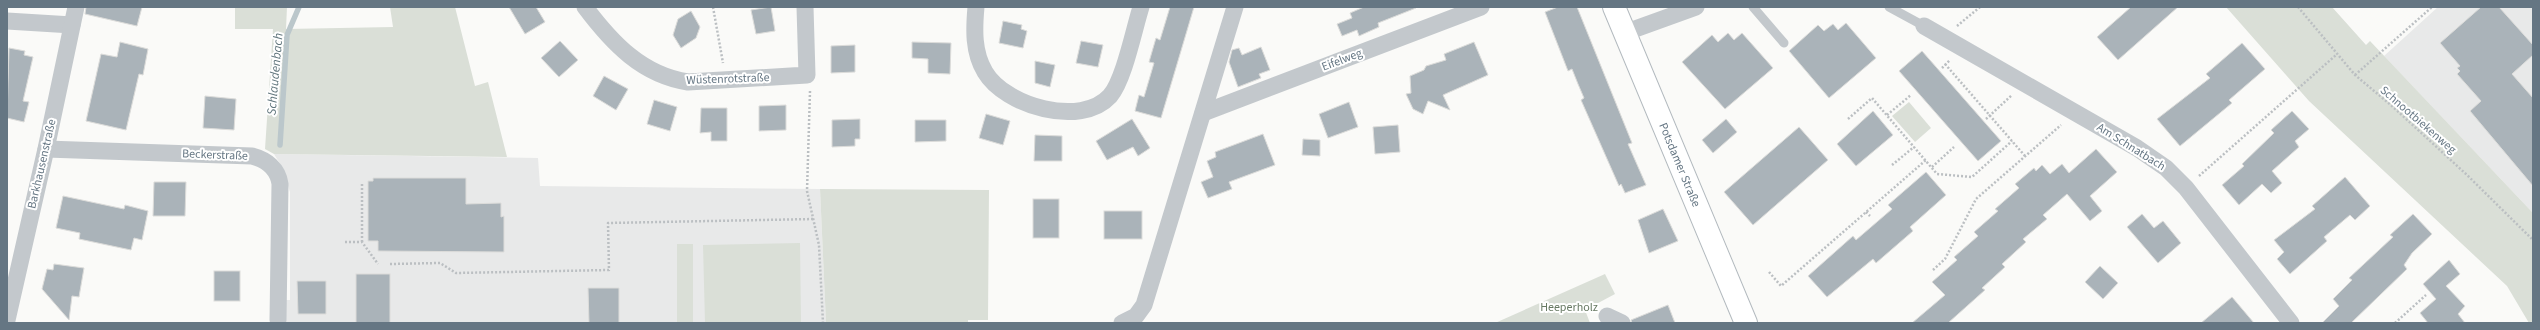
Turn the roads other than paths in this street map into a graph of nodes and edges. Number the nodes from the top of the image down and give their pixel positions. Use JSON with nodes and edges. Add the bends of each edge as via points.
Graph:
{"nodes":[{"id":1,"x":76,"y":7,"type":"edge"},
{"id":2,"x":585,"y":7,"type":"edge"},
{"id":3,"x":805,"y":7,"type":"edge"},
{"id":4,"x":976,"y":7,"type":"edge"},
{"id":5,"x":1141,"y":7,"type":"edge"},
{"id":6,"x":1234,"y":7,"type":"edge"},
{"id":7,"x":1481,"y":7,"type":"edge"},
{"id":8,"x":1614,"y":7,"type":"edge"},
{"id":9,"x":1696,"y":7,"type":"edge"},
{"id":10,"x":1754,"y":7,"type":"edge"},
{"id":11,"x":1889,"y":7,"type":"edge"},
{"id":12,"x":7,"y":21,"type":"edge"},
{"id":13,"x":72,"y":24,"type":"junction"},
{"id":14,"x":1924,"y":26,"type":"joint"},
{"id":15,"x":1624,"y":33,"type":"junction"},
{"id":16,"x":1784,"y":43,"type":"dead end"},
{"id":17,"x":1203,"y":113,"type":"junction"},
{"id":18,"x":46,"y":149,"type":"junction"},
{"id":19,"x":8,"y":313,"type":"edge"},
{"id":20,"x":1606,"y":316,"type":"dead end"},
{"id":21,"x":278,"y":320,"type":"dead end"},
{"id":22,"x":1122,"y":323,"type":"edge"},
{"id":23,"x":1622,"y":323,"type":"edge"},
{"id":24,"x":1746,"y":323,"type":"edge"},
{"id":25,"x":2291,"y":323,"type":"edge"}],
"edges":[{"from":1,"to":13,"type":"street","name":"Barkhausenstraße"},
{"from":2,"to":3,"type":"street","name":"Wüstenrotstraße","via":[[609,37],[643,66],[673,80],[688,82],[807,75]]},
{"from":4,"to":5,"type":"street","via":[[976,51],[985,73],[993,82],[1006,92],[1044,108],[1080,112],[1095,107],[1111,95],[1119,81]]},
{"from":6,"to":17,"type":"street"},
{"from":7,"to":17,"type":"street","name":"Eifelweg"},
{"from":8,"to":15,"type":"street","name":"Potsdamer Straße"},
{"from":9,"to":15,"type":"street"},
{"from":10,"to":16,"type":"lane"},
{"from":11,"to":14,"type":"lane"},
{"from":12,"to":13,"type":"street"},
{"from":13,"to":18,"type":"street","name":"Barkhausenstraße"},
{"from":14,"to":25,"type":"street","name":"Am Schnatbach","via":[[2151,157],[2186,188]]},
{"from":15,"to":24,"type":"street","name":"Potsdamer Straße"},
{"from":17,"to":22,"type":"street","via":[[1144,305],[1136,316]]},
{"from":18,"to":19,"type":"street","name":"Barkhausenstraße"},
{"from":18,"to":21,"type":"street","name":"Beckerstraße","via":[[252,156],[267,162],[276,172],[280,184]]},
{"from":20,"to":23,"type":"street"}]}
